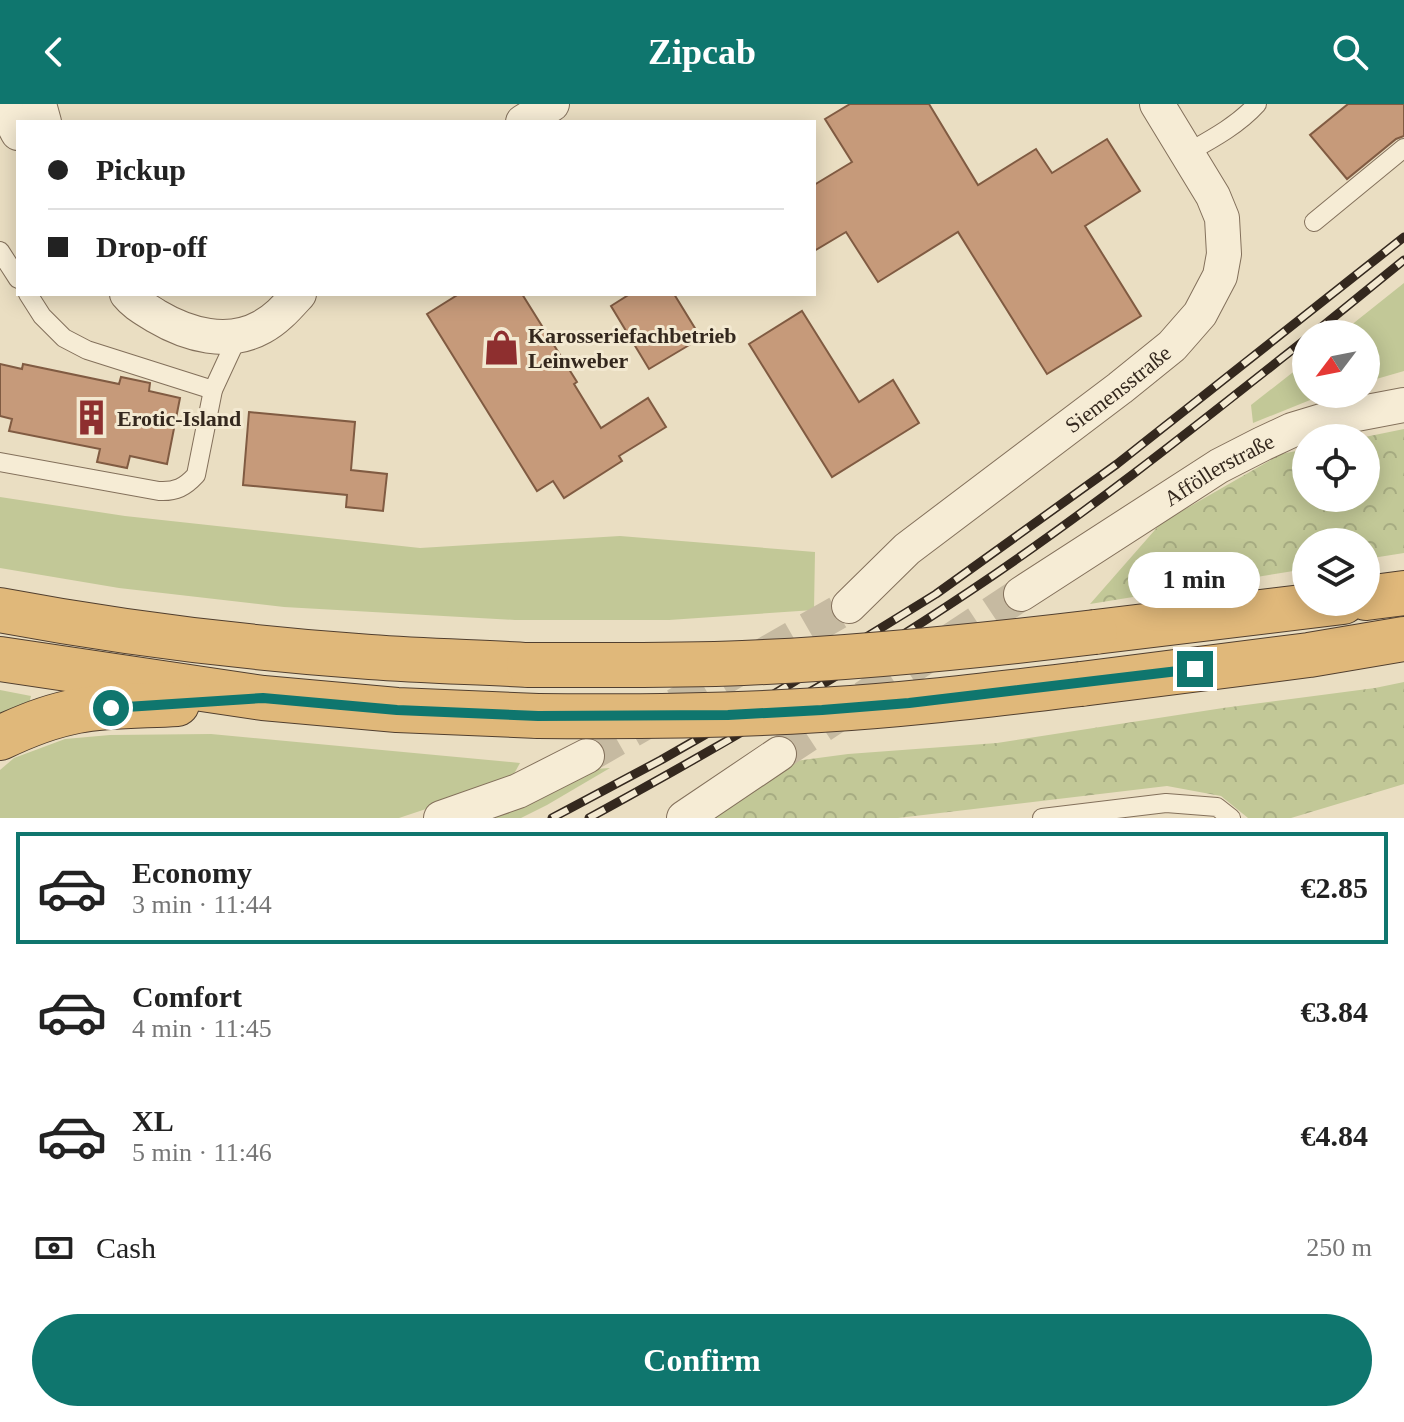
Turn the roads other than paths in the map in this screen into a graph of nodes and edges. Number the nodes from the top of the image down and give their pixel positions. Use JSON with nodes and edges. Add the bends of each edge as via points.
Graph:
{"nodes":[{"id":1,"x":3,"y":104,"type":"edge"},
{"id":2,"x":552,"y":104,"type":"edge"},
{"id":3,"x":1157,"y":104,"type":"edge"},
{"id":4,"x":1257,"y":104,"type":"edge"},
{"id":5,"x":526,"y":120,"type":"edge"},
{"id":6,"x":16,"y":129,"type":"edge"},
{"id":7,"x":1404,"y":148,"type":"edge"},
{"id":8,"x":1187,"y":153,"type":"junction"},
{"id":9,"x":1314,"y":222,"type":"dead end"},
{"id":10,"x":0,"y":251,"type":"edge"},
{"id":11,"x":16,"y":276,"type":"edge"},
{"id":12,"x":29,"y":296,"type":"edge"},
{"id":13,"x":129,"y":296,"type":"edge"},
{"id":14,"x":297,"y":296,"type":"edge"},
{"id":15,"x":238,"y":336,"type":"junction"},
{"id":16,"x":213,"y":390,"type":"junction"},
{"id":17,"x":1404,"y":405,"type":"edge"},
{"id":18,"x":0,"y":462,"type":"edge"},
{"id":19,"x":1404,"y":593,"type":"edge"},
{"id":20,"x":1021,"y":594,"type":"tunnel mouth"},
{"id":21,"x":1380,"y":596,"type":"edge"},
{"id":22,"x":849,"y":606,"type":"tunnel mouth"},
{"id":23,"x":1292,"y":608,"type":"edge"},
{"id":24,"x":0,"y":610,"type":"edge"},
{"id":25,"x":1404,"y":639,"type":"edge"},
{"id":26,"x":0,"y":659,"type":"edge"},
{"id":27,"x":263,"y":698,"type":"junction"},
{"id":28,"x":0,"y":738,"type":"edge"},
{"id":29,"x":779,"y":754,"type":"tunnel mouth"},
{"id":30,"x":587,"y":756,"type":"tunnel mouth"},
{"id":31,"x":441,"y":818,"type":"edge"},
{"id":32,"x":684,"y":818,"type":"edge"},
{"id":33,"x":1042,"y":818,"type":"edge"},
{"id":34,"x":1231,"y":818,"type":"edge"}],
"edges":[{"from":1,"to":6,"type":"street"},
{"from":2,"to":5,"type":"street"},
{"from":3,"to":8,"type":"street","name":"Siemensstraße"},
{"from":4,"to":8,"type":"lane"},
{"from":7,"to":9,"type":"lane"},
{"from":8,"to":22,"type":"street","name":"Siemensstraße","via":[[1213,196],[1224,235],[1220,276],[1200,314],[1172,346],[1120,388],[907,549]]},
{"from":10,"to":11,"type":"lane"},
{"from":12,"to":16,"type":"lane","via":[[64,338],[87,350]]},
{"from":13,"to":15,"type":"street","via":[[174,327],[204,336]]},
{"from":14,"to":15,"type":"street","via":[[262,327]]},
{"from":15,"to":16,"type":"lane"},
{"from":16,"to":18,"type":"lane","via":[[196,475],[172,492]]},
{"from":17,"to":20,"type":"street","name":"Afföllerstraße","via":[[1325,420],[1219,466]]},
{"from":19,"to":21,"type":"highway"},
{"from":23,"to":24,"type":"highway","bridge":true,"via":[[978,646],[636,666],[371,657],[213,642]]},
{"from":25,"to":27,"type":"highway","bridge":true,"via":[[923,702],[712,716],[538,716]]},
{"from":26,"to":27,"type":"highway"},
{"from":27,"to":28,"type":"highway","via":[[80,710]]},
{"from":29,"to":32,"type":"street"},
{"from":30,"to":31,"type":"street","via":[[518,791]]},
{"from":33,"to":34,"type":"lane","via":[[1166,803],[1217,807]]}]}
